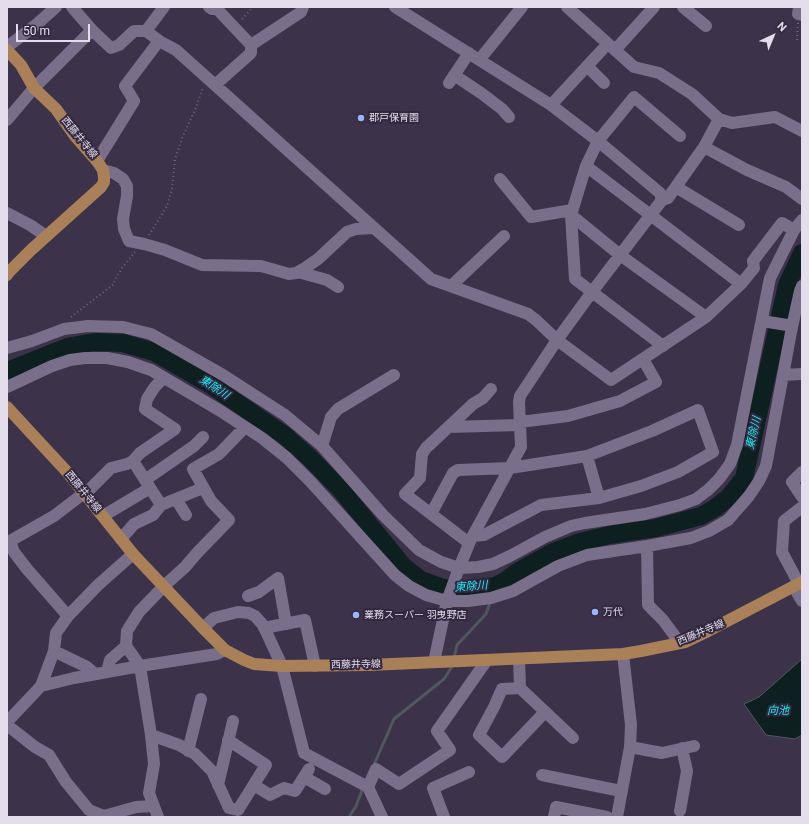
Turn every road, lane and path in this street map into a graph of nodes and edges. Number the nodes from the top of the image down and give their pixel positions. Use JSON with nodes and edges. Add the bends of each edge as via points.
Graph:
{"nodes":[{"id":1,"x":56,"y":7,"type":"edge"},
{"id":2,"x":72,"y":7,"type":"edge"},
{"id":3,"x":164,"y":7,"type":"edge"},
{"id":4,"x":209,"y":7,"type":"edge"},
{"id":5,"x":253,"y":7,"type":"edge"},
{"id":6,"x":303,"y":7,"type":"edge"},
{"id":7,"x":395,"y":7,"type":"edge"},
{"id":8,"x":522,"y":7,"type":"edge"},
{"id":9,"x":567,"y":7,"type":"edge"},
{"id":10,"x":654,"y":7,"type":"edge"},
{"id":11,"x":683,"y":7,"type":"edge"},
{"id":12,"x":798,"y":7,"type":"edge"},
{"id":13,"x":802,"y":15,"type":"edge"},
{"id":14,"x":706,"y":26,"type":"dead end"},
{"id":15,"x":234,"y":28,"type":"junction"},
{"id":16,"x":92,"y":30,"type":"junction"},
{"id":17,"x":146,"y":31,"type":"junction"},
{"id":18,"x":159,"y":41,"type":"junction"},
{"id":19,"x":251,"y":45,"type":"junction"},
{"id":20,"x":7,"y":48,"type":"edge"},
{"id":21,"x":602,"y":50,"type":"dead end"},
{"id":22,"x":615,"y":50,"type":"junction"},
{"id":23,"x":469,"y":53,"type":"junction"},
{"id":24,"x":480,"y":60,"type":"junction"},
{"id":25,"x":587,"y":66,"type":"junction"},
{"id":26,"x":211,"y":81,"type":"junction"},
{"id":27,"x":604,"y":82,"type":"dead end"},
{"id":28,"x":34,"y":88,"type":"junction"},
{"id":29,"x":552,"y":105,"type":"junction"},
{"id":30,"x":509,"y":117,"type":"dead end"},
{"id":31,"x":719,"y":119,"type":"junction"},
{"id":32,"x":7,"y":120,"type":"edge"},
{"id":33,"x":802,"y":131,"type":"edge"},
{"id":34,"x":680,"y":136,"type":"dead end"},
{"id":35,"x":598,"y":141,"type":"junction"},
{"id":36,"x":704,"y":147,"type":"junction"},
{"id":37,"x":100,"y":166,"type":"junction"},
{"id":38,"x":586,"y":166,"type":"junction"},
{"id":39,"x":500,"y":179,"type":"dead end"},
{"id":40,"x":676,"y":187,"type":"junction"},
{"id":41,"x":802,"y":199,"type":"edge"},
{"id":42,"x":662,"y":200,"type":"junction"},
{"id":43,"x":7,"y":213,"type":"edge"},
{"id":44,"x":571,"y":213,"type":"junction"},
{"id":45,"x":650,"y":215,"type":"junction"},
{"id":46,"x":802,"y":220,"type":"edge"},
{"id":47,"x":739,"y":225,"type":"dead end"},
{"id":48,"x":374,"y":228,"type":"junction"},
{"id":49,"x":794,"y":230,"type":"junction"},
{"id":50,"x":46,"y":236,"type":"junction"},
{"id":51,"x":504,"y":236,"type":"dead end"},
{"id":52,"x":144,"y":244,"type":"junction"},
{"id":53,"x":620,"y":255,"type":"junction"},
{"id":54,"x":298,"y":272,"type":"junction"},
{"id":55,"x":7,"y":275,"type":"edge"},
{"id":56,"x":741,"y":284,"type":"junction"},
{"id":57,"x":451,"y":286,"type":"junction"},
{"id":58,"x":802,"y":286,"type":"edge"},
{"id":59,"x":338,"y":287,"type":"dead end"},
{"id":60,"x":592,"y":292,"type":"junction"},
{"id":61,"x":706,"y":317,"type":"junction"},
{"id":62,"x":764,"y":321,"type":"junction"},
{"id":63,"x":789,"y":326,"type":"junction"},
{"id":64,"x":58,"y":331,"type":"junction"},
{"id":65,"x":557,"y":340,"type":"junction"},
{"id":66,"x":663,"y":346,"type":"junction"},
{"id":67,"x":7,"y":348,"type":"edge"},
{"id":68,"x":643,"y":359,"type":"junction"},
{"id":69,"x":802,"y":374,"type":"edge"},
{"id":70,"x":394,"y":375,"type":"dead end"},
{"id":71,"x":783,"y":375,"type":"junction"},
{"id":72,"x":164,"y":378,"type":"junction"},
{"id":73,"x":7,"y":387,"type":"edge"},
{"id":74,"x":491,"y":389,"type":"dead end"},
{"id":75,"x":8,"y":409,"type":"edge"},
{"id":76,"x":520,"y":424,"type":"junction"},
{"id":77,"x":245,"y":427,"type":"junction"},
{"id":78,"x":448,"y":427,"type":"junction"},
{"id":79,"x":203,"y":437,"type":"dead end"},
{"id":80,"x":322,"y":446,"type":"junction"},
{"id":81,"x":587,"y":456,"type":"junction"},
{"id":82,"x":133,"y":460,"type":"junction"},
{"id":83,"x":510,"y":468,"type":"junction"},
{"id":84,"x":802,"y":472,"type":"edge"},
{"id":85,"x":148,"y":484,"type":"junction"},
{"id":86,"x":203,"y":488,"type":"junction"},
{"id":87,"x":84,"y":494,"type":"junction"},
{"id":88,"x":802,"y":497,"type":"edge"},
{"id":89,"x":599,"y":498,"type":"junction"},
{"id":90,"x":176,"y":499,"type":"junction"},
{"id":91,"x":161,"y":505,"type":"junction"},
{"id":92,"x":802,"y":507,"type":"edge"},
{"id":93,"x":431,"y":514,"type":"junction"},
{"id":94,"x":186,"y":515,"type":"dead end"},
{"id":95,"x":103,"y":516,"type":"junction"},
{"id":96,"x":121,"y":539,"type":"junction"},
{"id":97,"x":471,"y":540,"type":"junction"},
{"id":98,"x":647,"y":546,"type":"junction"},
{"id":99,"x":11,"y":554,"type":"edge"},
{"id":100,"x":133,"y":554,"type":"junction"},
{"id":101,"x":459,"y":568,"type":"junction"},
{"id":102,"x":798,"y":584,"type":"edge"},
{"id":103,"x":164,"y":586,"type":"junction"},
{"id":104,"x":248,"y":596,"type":"dead end"},
{"id":105,"x":802,"y":600,"type":"edge"},
{"id":106,"x":447,"y":601,"type":"junction"},
{"id":107,"x":68,"y":616,"type":"junction"},
{"id":108,"x":286,"y":624,"type":"junction"},
{"id":109,"x":203,"y":628,"type":"junction"},
{"id":110,"x":264,"y":628,"type":"junction"},
{"id":111,"x":680,"y":643,"type":"junction"},
{"id":112,"x":126,"y":646,"type":"junction"},
{"id":113,"x":54,"y":650,"type":"junction"},
{"id":114,"x":225,"y":650,"type":"junction"},
{"id":115,"x":623,"y":654,"type":"junction"},
{"id":116,"x":519,"y":659,"type":"junction"},
{"id":117,"x":487,"y":660,"type":"junction"},
{"id":118,"x":434,"y":662,"type":"junction"},
{"id":119,"x":140,"y":666,"type":"junction"},
{"id":120,"x":282,"y":666,"type":"junction"},
{"id":121,"x":315,"y":666,"type":"junction"},
{"id":122,"x":101,"y":673,"type":"junction"},
{"id":123,"x":41,"y":686,"type":"junction"},
{"id":124,"x":520,"y":688,"type":"junction"},
{"id":125,"x":201,"y":699,"type":"dead end"},
{"id":126,"x":545,"y":712,"type":"junction"},
{"id":127,"x":233,"y":721,"type":"dead end"},
{"id":128,"x":7,"y":723,"type":"edge"},
{"id":129,"x":151,"y":735,"type":"junction"},
{"id":130,"x":573,"y":738,"type":"dead end"},
{"id":131,"x":228,"y":740,"type":"junction"},
{"id":132,"x":694,"y":746,"type":"dead end"},
{"id":133,"x":630,"y":747,"type":"junction"},
{"id":134,"x":682,"y":748,"type":"junction"},
{"id":135,"x":188,"y":751,"type":"junction"},
{"id":136,"x":469,"y":772,"type":"dead end"},
{"id":137,"x":542,"y":775,"type":"dead end"},
{"id":138,"x":218,"y":785,"type":"junction"},
{"id":139,"x":254,"y":785,"type":"junction"},
{"id":140,"x":368,"y":786,"type":"junction"},
{"id":141,"x":325,"y":789,"type":"dead end"},
{"id":142,"x":622,"y":791,"type":"junction"},
{"id":143,"x":156,"y":811,"type":"edge"},
{"id":144,"x":680,"y":811,"type":"dead end"},
{"id":145,"x":382,"y":817,"type":"edge"},
{"id":146,"x":443,"y":817,"type":"edge"},
{"id":147,"x":554,"y":817,"type":"edge"},
{"id":148,"x":607,"y":817,"type":"edge"},
{"id":149,"x":617,"y":817,"type":"edge"}],
"edges":[{"from":1,"to":20,"type":"street"},
{"from":2,"to":16,"type":"street"},
{"from":3,"to":17,"type":"street"},
{"from":4,"to":15,"type":"street","via":[[217,9]]},
{"from":5,"to":15,"type":"path"},
{"from":6,"to":19,"type":"street","via":[[301,12]]},
{"from":7,"to":23,"type":"street"},
{"from":8,"to":24,"type":"street"},
{"from":9,"to":22,"type":"street"},
{"from":10,"to":22,"type":"street"},
{"from":11,"to":14,"type":"street"},
{"from":12,"to":13,"type":"street","via":[[798,14]]},
{"from":15,"to":19,"type":"street"},
{"from":16,"to":17,"type":"street","via":[[111,48],[119,45],[134,31]]},
{"from":16,"to":28,"type":"street"},
{"from":17,"to":18,"type":"street"},
{"from":18,"to":26,"type":"street","via":[[176,50]]},
{"from":18,"to":37,"type":"street","via":[[125,86],[134,101]]},
{"from":19,"to":26,"type":"street","via":[[251,53]]},
{"from":20,"to":28,"type":"main road","name":"西藤井寺線","via":[[21,65]]},
{"from":21,"to":25,"type":"street"},
{"from":22,"to":31,"type":"street","via":[[634,67],[659,73],[692,94]]},
{"from":23,"to":24,"type":"street"},
{"from":23,"to":30,"type":"street","via":[[451,79],[481,93]]},
{"from":24,"to":29,"type":"street"},
{"from":25,"to":27,"type":"street"},
{"from":25,"to":29,"type":"street"},
{"from":26,"to":48,"type":"street"},
{"from":26,"to":52,"type":"path","via":[[183,136],[175,159],[172,189],[167,206]]},
{"from":28,"to":32,"type":"street"},
{"from":28,"to":37,"type":"main road","name":"西藤井寺線","via":[[56,109]]},
{"from":29,"to":35,"type":"street"},
{"from":31,"to":33,"type":"street","via":[[732,122],[775,117]]},
{"from":31,"to":36,"type":"street"},
{"from":34,"to":35,"type":"street","via":[[634,97]]},
{"from":35,"to":38,"type":"street"},
{"from":35,"to":42,"type":"street","via":[[660,193]]},
{"from":36,"to":40,"type":"street"},
{"from":36,"to":41,"type":"street","via":[[786,187]]},
{"from":37,"to":50,"type":"main road","name":"西藤井寺線","via":[[104,177],[101,187]]},
{"from":37,"to":52,"type":"street","via":[[123,179],[127,186],[124,229],[128,241]]},
{"from":38,"to":44,"type":"street"},
{"from":38,"to":45,"type":"street"},
{"from":39,"to":44,"type":"street","via":[[531,217]]},
{"from":40,"to":42,"type":"street","via":[[668,198]]},
{"from":40,"to":47,"type":"street"},
{"from":42,"to":45,"type":"street"},
{"from":43,"to":50,"type":"street"},
{"from":44,"to":53,"type":"street"},
{"from":44,"to":60,"type":"street","via":[[575,279]]},
{"from":45,"to":53,"type":"street"},
{"from":45,"to":56,"type":"street"},
{"from":46,"to":49,"type":"street"},
{"from":48,"to":54,"type":"street","via":[[347,232],[318,259]]},
{"from":48,"to":57,"type":"street","via":[[431,279]]},
{"from":49,"to":56,"type":"street","via":[[782,222],[753,260],[754,268]]},
{"from":49,"to":62,"type":"street","via":[[770,278]]},
{"from":50,"to":55,"type":"main road","name":"西藤井寺線"},
{"from":51,"to":57,"type":"street"},
{"from":52,"to":54,"type":"street","via":[[202,265],[261,266],[289,274]]},
{"from":52,"to":64,"type":"path","via":[[122,268],[114,284],[63,322]]},
{"from":53,"to":60,"type":"street"},
{"from":53,"to":61,"type":"street"},
{"from":54,"to":59,"type":"street","via":[[328,280]]},
{"from":56,"to":61,"type":"street"},
{"from":57,"to":65,"type":"street","via":[[528,314]]},
{"from":58,"to":63,"type":"street"},
{"from":60,"to":65,"type":"street"},
{"from":60,"to":66,"type":"street"},
{"from":61,"to":66,"type":"street"},
{"from":62,"to":63,"type":"street"},
{"from":62,"to":101,"type":"street","via":[[737,445],[730,464],[708,490],[680,505],[645,514],[572,526],[493,564]]},
{"from":63,"to":71,"type":"street"},
{"from":64,"to":67,"type":"street"},
{"from":64,"to":80,"type":"street","via":[[88,326],[123,327],[151,334],[230,379],[285,415]]},
{"from":65,"to":68,"type":"street","via":[[611,380]]},
{"from":65,"to":76,"type":"street","via":[[520,396]]},
{"from":66,"to":68,"type":"street"},
{"from":68,"to":76,"type":"street","via":[[656,382],[620,401],[568,416]]},
{"from":69,"to":71,"type":"street"},
{"from":70,"to":80,"type":"street","via":[[338,409],[331,417]]},
{"from":71,"to":98,"type":"street","via":[[766,466],[749,496],[728,520],[709,531],[691,538]]},
{"from":72,"to":73,"type":"street","via":[[151,370],[128,362],[107,358],[85,358],[52,366]]},
{"from":72,"to":77,"type":"street"},
{"from":72,"to":82,"type":"street","via":[[147,398],[145,410],[175,429]]},
{"from":74,"to":78,"type":"street"},
{"from":75,"to":87,"type":"main road","name":"西藤井寺線","via":[[68,473]]},
{"from":76,"to":78,"type":"street"},
{"from":76,"to":83,"type":"street","via":[[522,447]]},
{"from":77,"to":86,"type":"street","via":[[219,454],[193,469]]},
{"from":77,"to":106,"type":"street","via":[[287,458],[395,575],[426,595]]},
{"from":78,"to":93,"type":"street","via":[[422,454],[420,478],[405,494]]},
{"from":79,"to":85,"type":"street"},
{"from":80,"to":101,"type":"street","via":[[383,515],[419,550]]},
{"from":81,"to":83,"type":"street"},
{"from":81,"to":89,"type":"street"},
{"from":81,"to":89,"type":"street","via":[[698,410],[713,452],[678,472]]},
{"from":82,"to":85,"type":"street"},
{"from":82,"to":87,"type":"street","via":[[111,468]]},
{"from":83,"to":93,"type":"street","via":[[458,470],[453,473]]},
{"from":83,"to":97,"type":"street"},
{"from":84,"to":88,"type":"street","via":[[792,482]]},
{"from":85,"to":91,"type":"street"},
{"from":85,"to":95,"type":"street"},
{"from":86,"to":90,"type":"street"},
{"from":86,"to":103,"type":"street","via":[[211,501],[230,520]]},
{"from":87,"to":95,"type":"main road","name":"西藤井寺線"},
{"from":87,"to":99,"type":"street","via":[[54,516],[10,541]]},
{"from":89,"to":97,"type":"street","via":[[541,505]]},
{"from":90,"to":91,"type":"street"},
{"from":90,"to":94,"type":"street"},
{"from":91,"to":96,"type":"street","via":[[153,515],[134,524]]},
{"from":92,"to":102,"type":"street","via":[[784,521],[782,552]]},
{"from":93,"to":97,"type":"street"},
{"from":95,"to":96,"type":"main road","name":"西藤井寺線"},
{"from":96,"to":100,"type":"main road","name":"西藤井寺線"},
{"from":97,"to":101,"type":"street"},
{"from":98,"to":106,"type":"street","via":[[587,555],[491,598]]},
{"from":98,"to":111,"type":"street","via":[[648,605]]},
{"from":99,"to":107,"type":"street"},
{"from":100,"to":103,"type":"main road","name":"西藤井寺線"},
{"from":100,"to":107,"type":"street"},
{"from":101,"to":106,"type":"street"},
{"from":102,"to":105,"type":"street"},
{"from":102,"to":111,"type":"main road","name":"西藤井寺線"},
{"from":103,"to":109,"type":"main road","name":"西藤井寺線"},
{"from":103,"to":112,"type":"street","via":[[139,612],[127,631]]},
{"from":104,"to":108,"type":"street","via":[[259,592],[278,578]]},
{"from":106,"to":118,"type":"street"},
{"from":107,"to":113,"type":"street","via":[[56,633]]},
{"from":108,"to":110,"type":"street"},
{"from":108,"to":121,"type":"street","via":[[305,620]]},
{"from":109,"to":110,"type":"street","via":[[214,618],[238,612],[255,616]]},
{"from":109,"to":114,"type":"main road","name":"西藤井寺線"},
{"from":110,"to":120,"type":"street"},
{"from":111,"to":115,"type":"main road","name":"西藤井寺線"},
{"from":112,"to":119,"type":"street"},
{"from":112,"to":122,"type":"street","via":[[110,660]]},
{"from":113,"to":122,"type":"street"},
{"from":113,"to":123,"type":"street"},
{"from":114,"to":119,"type":"street","via":[[217,654]]},
{"from":114,"to":120,"type":"main road","name":"西藤井寺線","via":[[254,664]]},
{"from":115,"to":116,"type":"main road","name":"西藤井寺線"},
{"from":115,"to":133,"type":"street","via":[[631,725]]},
{"from":116,"to":117,"type":"main road","name":"西藤井寺線"},
{"from":116,"to":124,"type":"street"},
{"from":117,"to":118,"type":"main road","name":"西藤井寺線"},
{"from":117,"to":140,"type":"street","via":[[436,731],[450,750],[399,784],[376,769]]},
{"from":118,"to":121,"type":"main road","name":"西藤井寺線"},
{"from":119,"to":122,"type":"street"},
{"from":119,"to":129,"type":"street"},
{"from":120,"to":121,"type":"main road","name":"西藤井寺線"},
{"from":120,"to":140,"type":"street","via":[[304,753]]},
{"from":122,"to":123,"type":"street"},
{"from":123,"to":128,"type":"street"},
{"from":124,"to":126,"type":"street"},
{"from":124,"to":126,"type":"street","via":[[502,688],[479,735],[502,757]]},
{"from":125,"to":135,"type":"street"},
{"from":126,"to":130,"type":"street"},
{"from":127,"to":131,"type":"street"},
{"from":128,"to":143,"type":"street","via":[[49,755],[66,782],[89,810],[104,816],[136,806]]},
{"from":129,"to":135,"type":"street"},
{"from":129,"to":143,"type":"street","via":[[154,764],[149,793]]},
{"from":131,"to":138,"type":"street"},
{"from":131,"to":139,"type":"street","via":[[266,765]]},
{"from":132,"to":134,"type":"street"},
{"from":133,"to":134,"type":"street","via":[[662,753]]},
{"from":133,"to":142,"type":"street"},
{"from":134,"to":144,"type":"street","via":[[687,772]]},
{"from":135,"to":138,"type":"street","via":[[195,754],[212,771]]},
{"from":136,"to":146,"type":"street","via":[[433,788]]},
{"from":137,"to":142,"type":"street"},
{"from":138,"to":139,"type":"street","via":[[229,808],[238,810]]},
{"from":139,"to":141,"type":"street","via":[[270,795],[284,788],[296,791],[306,773]]},
{"from":140,"to":145,"type":"street"},
{"from":142,"to":149,"type":"street"},
{"from":147,"to":148,"type":"street","via":[[556,807]]}]}
